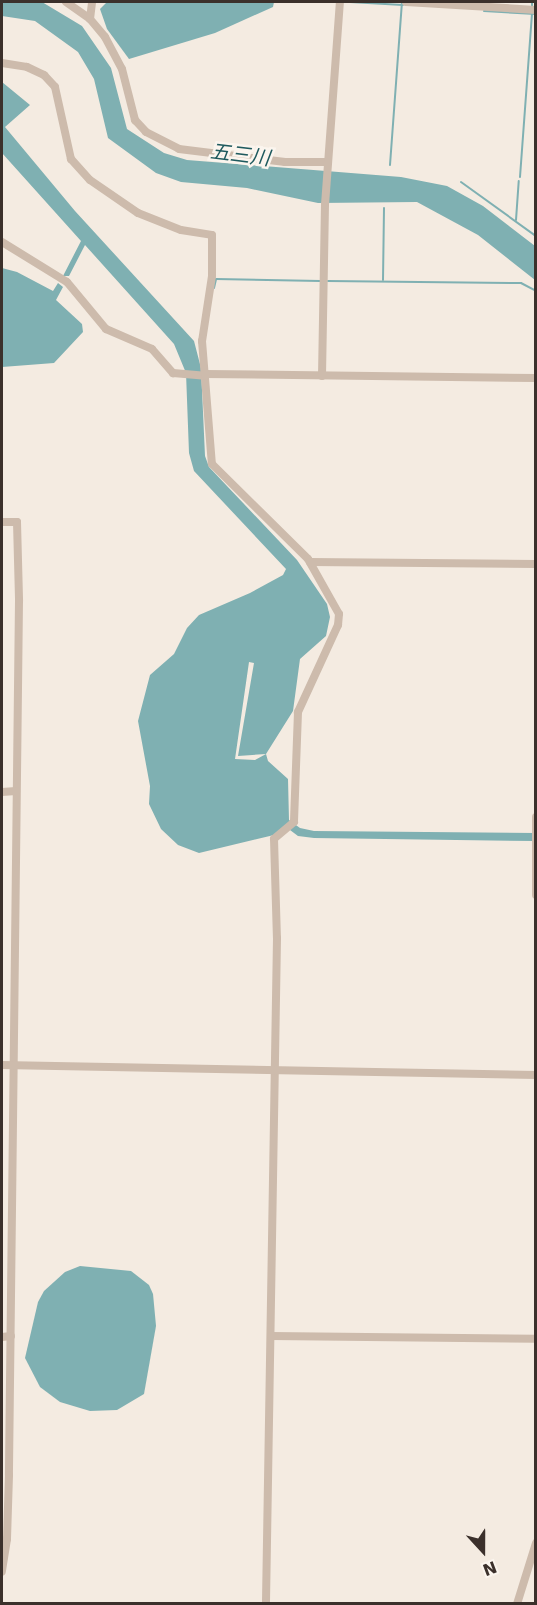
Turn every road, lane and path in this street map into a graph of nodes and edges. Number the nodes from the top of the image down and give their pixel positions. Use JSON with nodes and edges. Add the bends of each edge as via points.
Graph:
{"nodes":[{"id":1,"x":66,"y":2,"type":"edge"},
{"id":2,"x":92,"y":2,"type":"edge"},
{"id":3,"x":340,"y":2,"type":"edge"},
{"id":4,"x":406,"y":2,"type":"edge"},
{"id":5,"x":536,"y":10,"type":"edge"},
{"id":6,"x":90,"y":19,"type":"junction"},
{"id":7,"x":2,"y":63,"type":"edge"},
{"id":8,"x":328,"y":162,"type":"junction"},
{"id":9,"x":2,"y":242,"type":"edge"},
{"id":10,"x":204,"y":375,"type":"junction"},
{"id":11,"x":322,"y":376,"type":"junction"},
{"id":12,"x":536,"y":378,"type":"edge"},
{"id":13,"x":2,"y":522,"type":"edge"},
{"id":14,"x":310,"y":562,"type":"junction"},
{"id":15,"x":536,"y":564,"type":"edge"},
{"id":16,"x":16,"y":791,"type":"junction"},
{"id":17,"x":2,"y":792,"type":"edge"},
{"id":18,"x":536,"y":817,"type":"edge"},
{"id":19,"x":534,"y":832,"type":"edge"},
{"id":20,"x":534,"y":842,"type":"edge"},
{"id":21,"x":536,"y":895,"type":"edge"},
{"id":22,"x":2,"y":1065,"type":"edge"},
{"id":23,"x":14,"y":1066,"type":"junction"},
{"id":24,"x":274,"y":1071,"type":"junction"},
{"id":25,"x":536,"y":1075,"type":"edge"},
{"id":26,"x":271,"y":1336,"type":"junction"},
{"id":27,"x":6,"y":1337,"type":"edge"},
{"id":28,"x":536,"y":1339,"type":"edge"},
{"id":29,"x":536,"y":1544,"type":"edge"},
{"id":30,"x":2,"y":1572,"type":"edge"},
{"id":31,"x":266,"y":1604,"type":"edge"},
{"id":32,"x":517,"y":1604,"type":"edge"}],
"edges":[{"from":1,"to":6,"type":"street"},
{"from":2,"to":6,"type":"street"},
{"from":3,"to":8,"type":"street"},
{"from":4,"to":5,"type":"street"},
{"from":6,"to":8,"type":"street","via":[[122,69],[135,120],[153,136],[179,149],[285,162]]},
{"from":7,"to":10,"type":"street","via":[[44,75],[55,87],[71,159],[90,180],[138,213],[181,230],[213,235],[212,276],[202,341]]},
{"from":8,"to":11,"type":"street"},
{"from":9,"to":10,"type":"street","via":[[67,282],[106,329],[152,349],[173,373]]},
{"from":10,"to":11,"type":"street"},
{"from":10,"to":14,"type":"street","via":[[212,464]]},
{"from":11,"to":12,"type":"street"},
{"from":13,"to":16,"type":"street","via":[[17,522]]},
{"from":14,"to":15,"type":"street"},
{"from":14,"to":24,"type":"street","via":[[339,614],[338,625],[298,712],[294,822],[274,839]]},
{"from":16,"to":17,"type":"street"},
{"from":16,"to":23,"type":"street"},
{"from":18,"to":19,"type":"street"},
{"from":19,"to":20,"type":"street"},
{"from":20,"to":21,"type":"street"},
{"from":22,"to":23,"type":"street"},
{"from":23,"to":24,"type":"street"},
{"from":23,"to":27,"type":"street"},
{"from":24,"to":25,"type":"street"},
{"from":24,"to":26,"type":"street"},
{"from":26,"to":28,"type":"street"},
{"from":26,"to":31,"type":"street"},
{"from":27,"to":30,"type":"street","via":[[7,1539]]},
{"from":29,"to":32,"type":"street"}]}
